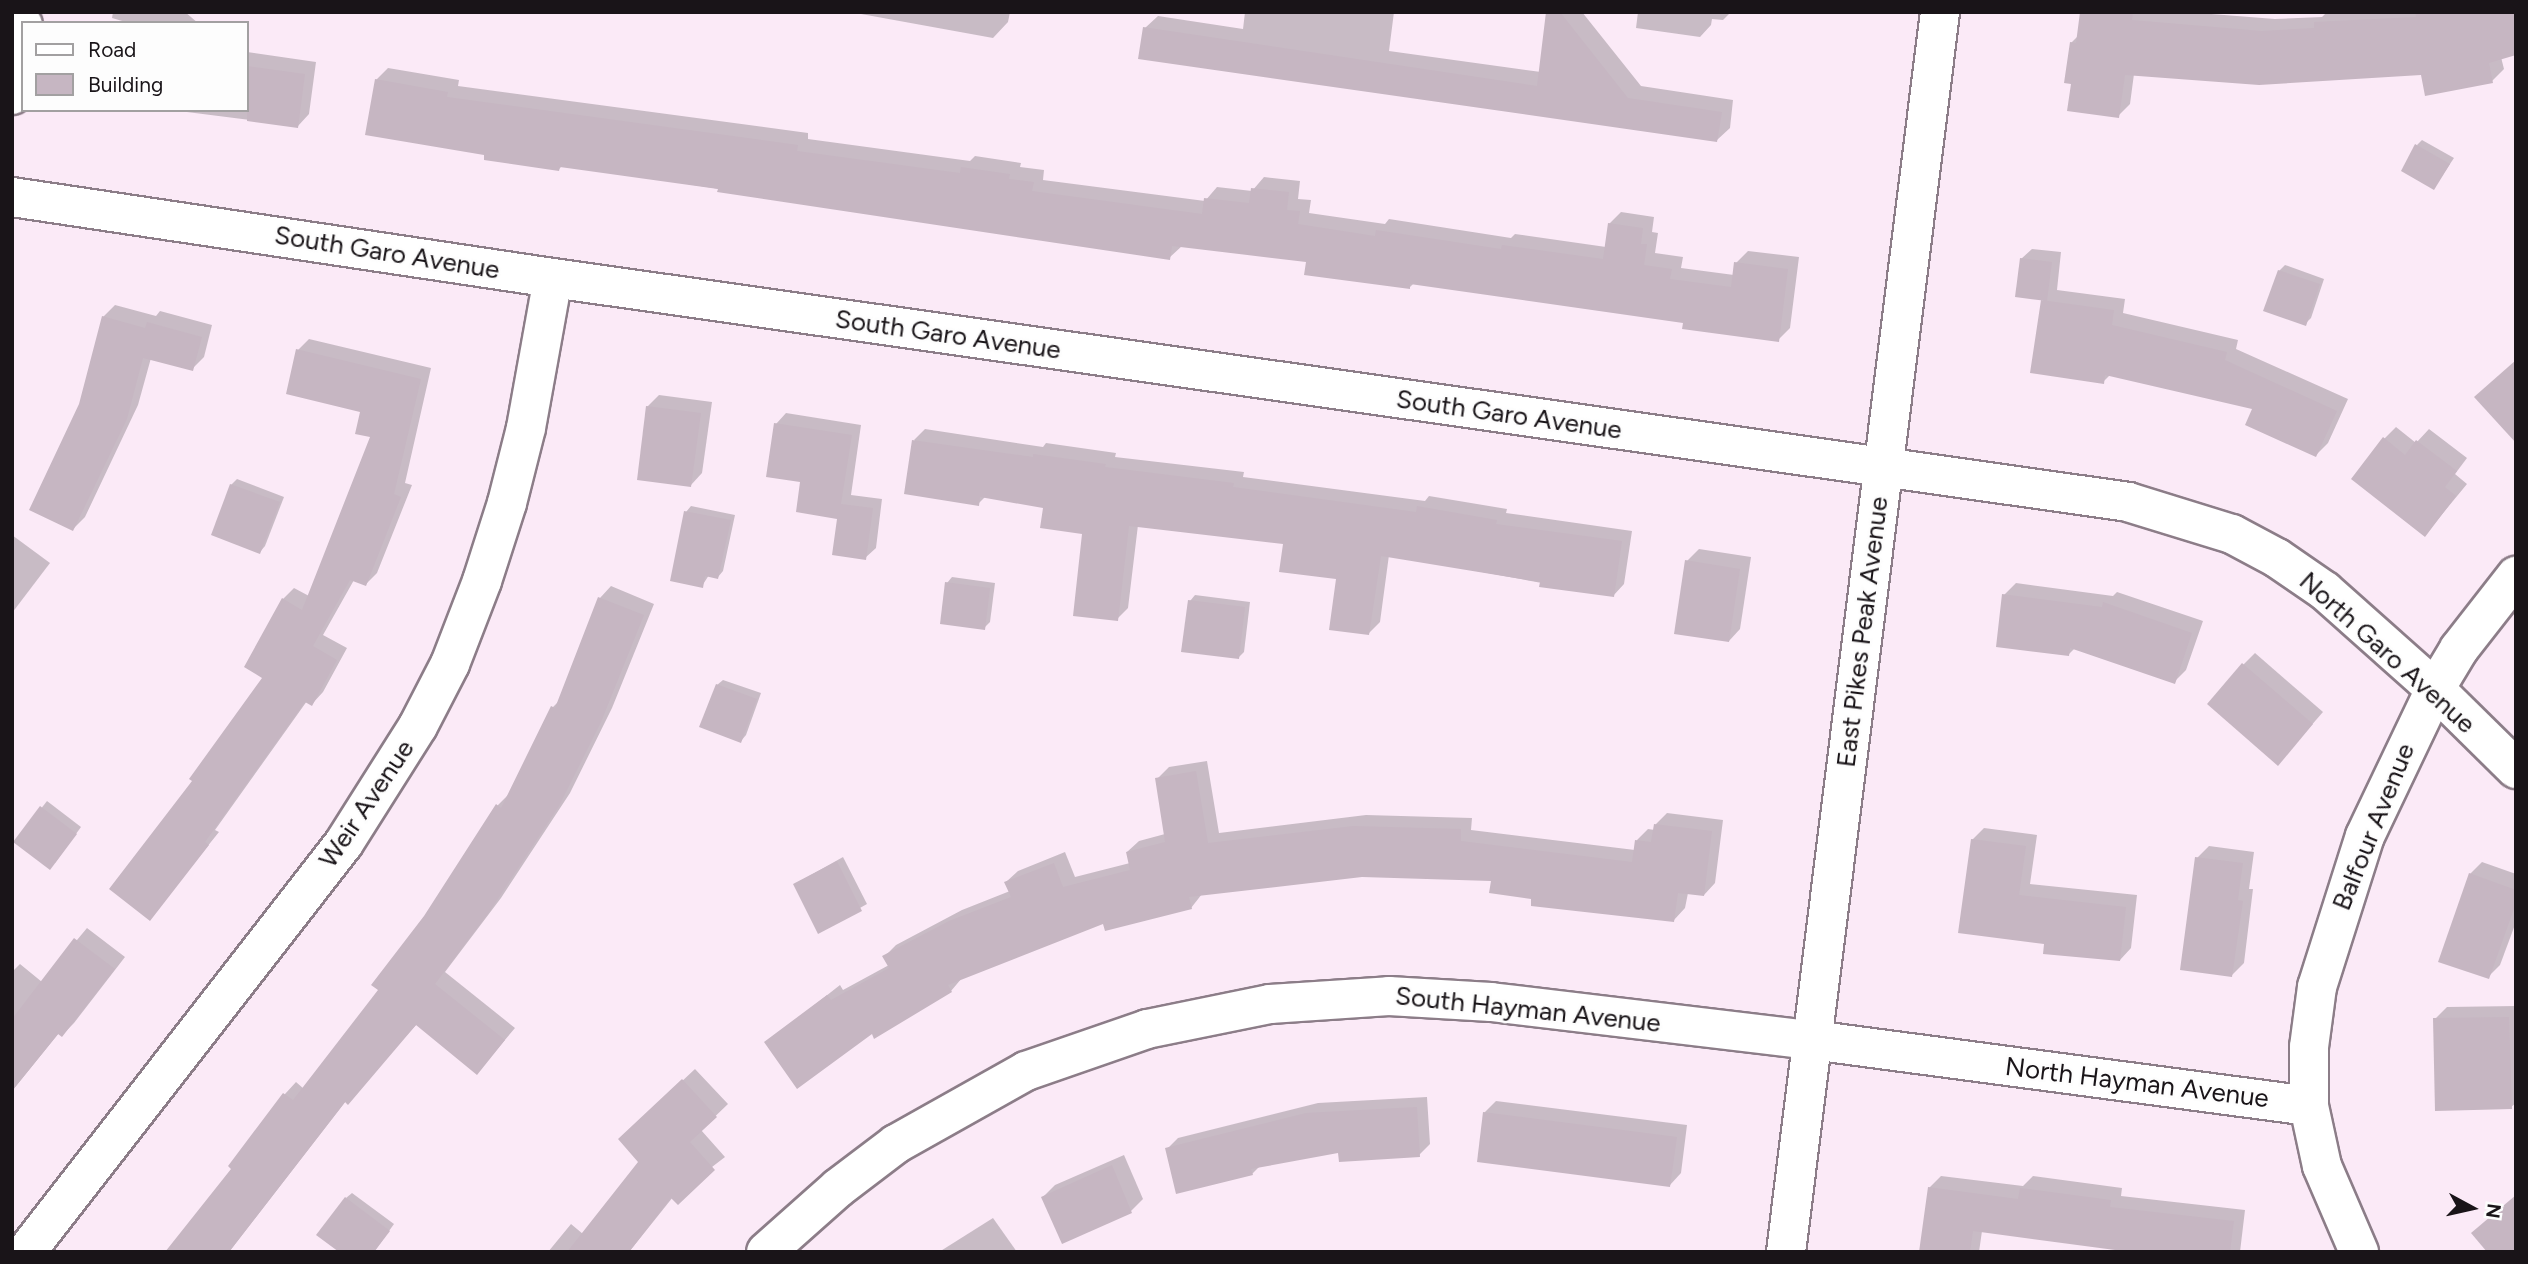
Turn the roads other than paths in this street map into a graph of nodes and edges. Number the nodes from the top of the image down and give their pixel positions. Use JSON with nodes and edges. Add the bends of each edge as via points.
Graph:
{"nodes":[{"id":1,"x":1940,"y":12,"type":"edge"},
{"id":2,"x":21,"y":37,"type":"edge"},
{"id":3,"x":12,"y":95,"type":"edge"},
{"id":4,"x":12,"y":197,"type":"edge"},
{"id":5,"x":553,"y":278,"type":"junction"},
{"id":6,"x":1884,"y":469,"type":"junction"},
{"id":7,"x":2516,"y":576,"type":"edge"},
{"id":8,"x":2435,"y":690,"type":"junction"},
{"id":9,"x":2516,"y":769,"type":"edge"},
{"id":10,"x":1812,"y":1040,"type":"junction"},
{"id":11,"x":2309,"y":1106,"type":"junction"},
{"id":12,"x":26,"y":1252,"type":"edge"},
{"id":13,"x":766,"y":1252,"type":"edge"},
{"id":14,"x":1786,"y":1252,"type":"edge"},
{"id":15,"x":2359,"y":1252,"type":"edge"}],
"edges":[{"from":1,"to":6,"type":"street","name":"East Pikes Peak Avenue"},
{"from":2,"to":3,"type":"street"},
{"from":4,"to":5,"type":"street","name":"South Garo Avenue"},
{"from":5,"to":6,"type":"street","name":"South Garo Avenue"},
{"from":5,"to":12,"type":"street","name":"Weir Avenue","via":[[526,428],[507,503],[450,664],[418,726],[344,843]]},
{"from":6,"to":8,"type":"street","name":"North Garo Avenue","via":[[2128,502],[2232,534],[2325,591]]},
{"from":6,"to":10,"type":"street","name":"East Pikes Peak Avenue"},
{"from":7,"to":8,"type":"street","name":"Balfour Avenue","via":[[2459,649]]},
{"from":8,"to":9,"type":"street","name":"North Garo Avenue"},
{"from":8,"to":11,"type":"street","name":"Balfour Avenue","via":[[2369,825],[2330,942],[2317,986],[2309,1046]]},
{"from":10,"to":11,"type":"street","name":"North Hayman Avenue"},
{"from":10,"to":13,"type":"street","name":"South Hayman Avenue","via":[[1428,997],[1326,999],[1210,1016],[1084,1049],[1026,1071],[960,1106],[896,1144]]},
{"from":10,"to":14,"type":"street","name":"East Pikes Peak Avenue"},
{"from":11,"to":15,"type":"street","via":[[2322,1166]]}]}
